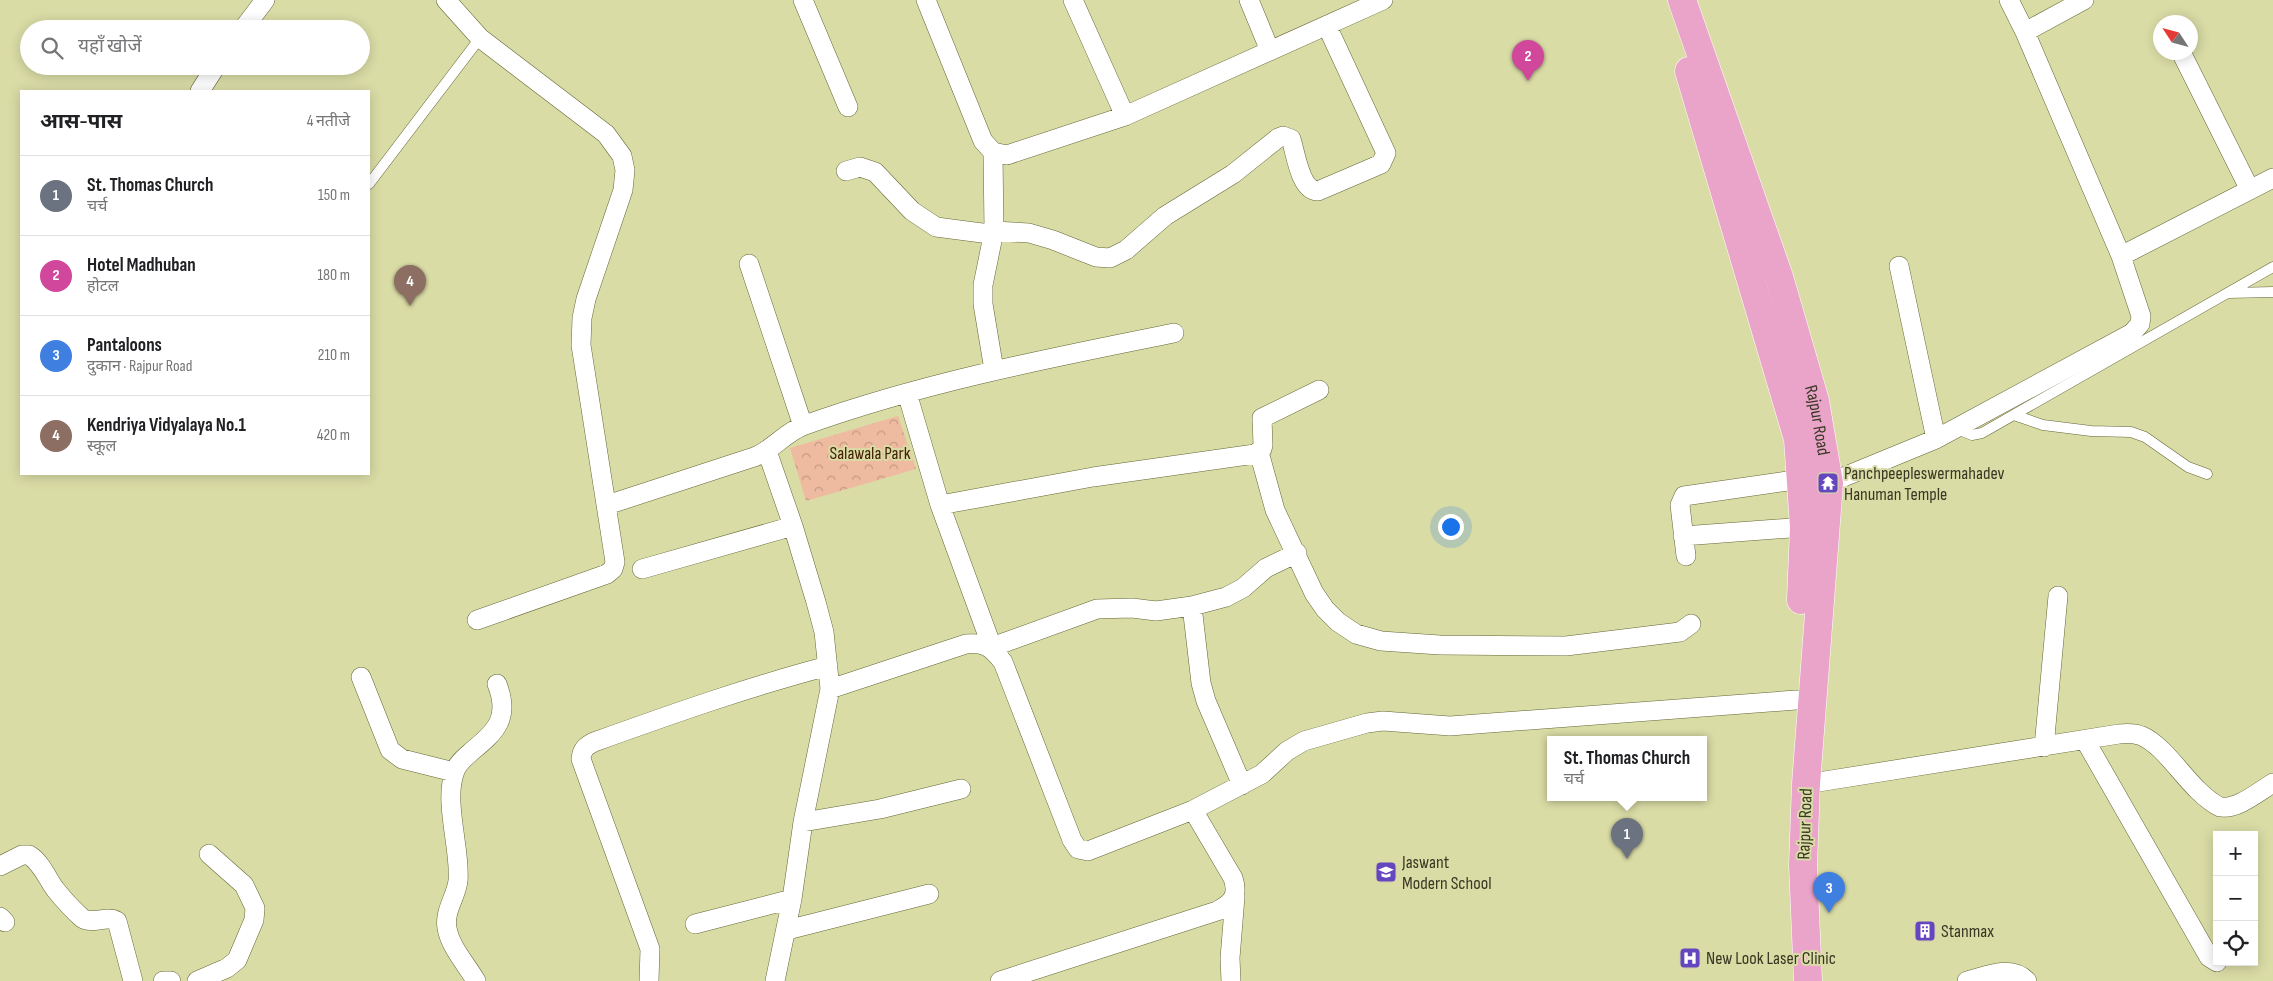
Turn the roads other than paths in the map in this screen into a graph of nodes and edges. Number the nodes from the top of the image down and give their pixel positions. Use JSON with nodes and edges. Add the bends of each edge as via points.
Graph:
{"nodes":[{"id":1,"x":266,"y":0,"type":"edge"},
{"id":2,"x":446,"y":0,"type":"edge"},
{"id":3,"x":803,"y":0,"type":"edge"},
{"id":4,"x":926,"y":0,"type":"edge"},
{"id":5,"x":1073,"y":0,"type":"edge"},
{"id":6,"x":1249,"y":0,"type":"edge"},
{"id":7,"x":1383,"y":0,"type":"edge"},
{"id":8,"x":1666,"y":0,"type":"edge"},
{"id":9,"x":1682,"y":0,"type":"edge"},
{"id":10,"x":2009,"y":0,"type":"edge"},
{"id":11,"x":2084,"y":0,"type":"edge"},
{"id":12,"x":250,"y":20,"type":"edge"},
{"id":13,"x":1328,"y":26,"type":"junction"},
{"id":14,"x":2025,"y":32,"type":"junction"},
{"id":15,"x":480,"y":38,"type":"junction"},
{"id":16,"x":1270,"y":51,"type":"junction"},
{"id":17,"x":2185,"y":60,"type":"edge"},
{"id":18,"x":210,"y":75,"type":"edge"},
{"id":19,"x":201,"y":90,"type":"edge"},
{"id":20,"x":848,"y":106,"type":"dead end"},
{"id":21,"x":1125,"y":116,"type":"junction"},
{"id":22,"x":993,"y":152,"type":"junction"},
{"id":23,"x":846,"y":171,"type":"dead end"},
{"id":24,"x":2273,"y":178,"type":"edge"},
{"id":25,"x":370,"y":183,"type":"edge"},
{"id":26,"x":2250,"y":190,"type":"junction"},
{"id":27,"x":994,"y":232,"type":"junction"},
{"id":28,"x":2121,"y":256,"type":"junction"},
{"id":29,"x":749,"y":264,"type":"dead end"},
{"id":30,"x":1899,"y":266,"type":"dead end"},
{"id":31,"x":2273,"y":267,"type":"edge"},
{"id":32,"x":2273,"y":292,"type":"edge"},
{"id":33,"x":2227,"y":293,"type":"junction"},
{"id":34,"x":1174,"y":333,"type":"dead end"},
{"id":35,"x":994,"y":370,"type":"junction"},
{"id":36,"x":1319,"y":390,"type":"dead end"},
{"id":37,"x":907,"y":393,"type":"junction"},
{"id":38,"x":2014,"y":415,"type":"junction"},
{"id":39,"x":802,"y":426,"type":"junction"},
{"id":40,"x":1957,"y":428,"type":"junction"},
{"id":41,"x":1936,"y":439,"type":"junction"},
{"id":42,"x":767,"y":451,"type":"junction"},
{"id":43,"x":1259,"y":452,"type":"junction"},
{"id":44,"x":2207,"y":474,"type":"dead end"},
{"id":45,"x":1802,"y":479,"type":"junction"},
{"id":46,"x":1829,"y":482,"type":"junction"},
{"id":47,"x":607,"y":505,"type":"junction"},
{"id":48,"x":940,"y":505,"type":"junction"},
{"id":49,"x":793,"y":526,"type":"junction"},
{"id":50,"x":1804,"y":527,"type":"junction"},
{"id":51,"x":1682,"y":536,"type":"junction"},
{"id":52,"x":1297,"y":552,"type":"junction"},
{"id":53,"x":1686,"y":556,"type":"dead end"},
{"id":54,"x":642,"y":569,"type":"dead end"},
{"id":55,"x":2058,"y":596,"type":"dead end"},
{"id":56,"x":1192,"y":606,"type":"junction"},
{"id":57,"x":477,"y":620,"type":"dead end"},
{"id":58,"x":1691,"y":624,"type":"dead end"},
{"id":59,"x":992,"y":647,"type":"junction"},
{"id":60,"x":828,"y":666,"type":"junction"},
{"id":61,"x":361,"y":677,"type":"dead end"},
{"id":62,"x":497,"y":684,"type":"dead end"},
{"id":63,"x":830,"y":689,"type":"junction"},
{"id":64,"x":1796,"y":700,"type":"junction"},
{"id":65,"x":2085,"y":740,"type":"junction"},
{"id":66,"x":2044,"y":747,"type":"junction"},
{"id":67,"x":454,"y":772,"type":"junction"},
{"id":68,"x":2273,"y":783,"type":"edge"},
{"id":69,"x":1242,"y":784,"type":"junction"},
{"id":70,"x":1806,"y":784,"type":"junction"},
{"id":71,"x":961,"y":789,"type":"dead end"},
{"id":72,"x":1193,"y":810,"type":"junction"},
{"id":73,"x":803,"y":822,"type":"junction"},
{"id":74,"x":209,"y":854,"type":"dead end"},
{"id":75,"x":0,"y":866,"type":"edge"},
{"id":76,"x":929,"y":894,"type":"dead end"},
{"id":77,"x":1235,"y":897,"type":"junction"},
{"id":78,"x":792,"y":899,"type":"junction"},
{"id":79,"x":695,"y":924,"type":"dead end"},
{"id":80,"x":787,"y":930,"type":"junction"},
{"id":81,"x":2213,"y":960,"type":"edge"},
{"id":82,"x":133,"y":981,"type":"edge"},
{"id":83,"x":162,"y":981,"type":"edge"},
{"id":84,"x":171,"y":981,"type":"edge"},
{"id":85,"x":197,"y":981,"type":"edge"},
{"id":86,"x":476,"y":981,"type":"edge"},
{"id":87,"x":649,"y":981,"type":"edge"},
{"id":88,"x":775,"y":981,"type":"edge"},
{"id":89,"x":1000,"y":981,"type":"edge"},
{"id":90,"x":1231,"y":981,"type":"edge"},
{"id":91,"x":1790,"y":981,"type":"edge"},
{"id":92,"x":1808,"y":981,"type":"edge"},
{"id":93,"x":1967,"y":981,"type":"edge"},
{"id":94,"x":2026,"y":981,"type":"edge"}],
"edges":[{"from":1,"to":12,"type":"street"},
{"from":2,"to":15,"type":"street"},
{"from":3,"to":20,"type":"street"},
{"from":4,"to":22,"type":"street","via":[[983,141]]},
{"from":5,"to":21,"type":"street"},
{"from":6,"to":16,"type":"street"},
{"from":7,"to":13,"type":"street"},
{"from":8,"to":45,"type":"main road","name":"Rajpur Road","via":[[1788,402],[1798,439]]},
{"from":9,"to":46,"type":"main road","name":"Rajpur Road","via":[[1779,277],[1815,402]]},
{"from":10,"to":14,"type":"street"},
{"from":11,"to":14,"type":"street"},
{"from":13,"to":16,"type":"street"},
{"from":13,"to":27,"type":"street","via":[[1386,153],[1381,164],[1313,191],[1304,183],[1291,139],[1283,136],[1233,174],[1165,216],[1126,250],[1110,258],[1096,257],[1028,233]]},
{"from":14,"to":28,"type":"street"},
{"from":15,"to":25,"type":"lane"},
{"from":15,"to":47,"type":"street","via":[[606,134],[622,156],[625,170],[623,190],[582,318],[581,345],[588,402]]},
{"from":16,"to":21,"type":"street"},
{"from":17,"to":26,"type":"street"},
{"from":18,"to":19,"type":"street"},
{"from":21,"to":22,"type":"street","via":[[1007,155]]},
{"from":22,"to":27,"type":"street"},
{"from":23,"to":27,"type":"street","via":[[860,167],[875,172],[912,211],[936,227]]},
{"from":24,"to":26,"type":"street"},
{"from":26,"to":28,"type":"street"},
{"from":27,"to":35,"type":"street","via":[[983,285]]},
{"from":28,"to":40,"type":"street","via":[[2141,316],[2137,330]]},
{"from":29,"to":39,"type":"street"},
{"from":30,"to":41,"type":"street"},
{"from":31,"to":33,"type":"lane"},
{"from":32,"to":33,"type":"lane"},
{"from":33,"to":38,"type":"lane"},
{"from":34,"to":35,"type":"street"},
{"from":35,"to":37,"type":"street"},
{"from":36,"to":43,"type":"street","via":[[1262,418],[1263,445]]},
{"from":37,"to":39,"type":"street"},
{"from":37,"to":48,"type":"street"},
{"from":38,"to":40,"type":"lane","via":[[1982,433],[1972,434]]},
{"from":38,"to":44,"type":"lane","via":[[2043,425],[2131,432],[2145,437],[2188,467]]},
{"from":39,"to":42,"type":"street"},
{"from":40,"to":41,"type":"street"},
{"from":41,"to":46,"type":"street"},
{"from":42,"to":47,"type":"street"},
{"from":42,"to":49,"type":"street"},
{"from":43,"to":48,"type":"street","via":[[1093,477]]},
{"from":43,"to":52,"type":"street","via":[[1275,510]]},
{"from":45,"to":50,"type":"main road","name":"Rajpur Road"},
{"from":45,"to":51,"type":"street","via":[[1684,496],[1680,505]]},
{"from":46,"to":70,"type":"main road","name":"Rajpur Road"},
{"from":47,"to":57,"type":"street","via":[[615,556],[612,569],[607,574]]},
{"from":48,"to":59,"type":"street"},
{"from":49,"to":54,"type":"street"},
{"from":49,"to":60,"type":"street","via":[[824,632]]},
{"from":50,"to":51,"type":"street"},
{"from":50,"to":64,"type":"main road","name":"Rajpur Road"},
{"from":51,"to":53,"type":"street"},
{"from":52,"to":56,"type":"street","via":[[1266,568],[1236,593]]},
{"from":52,"to":58,"type":"street","via":[[1314,593],[1325,609],[1356,634],[1381,641],[1566,646],[1680,632]]},
{"from":55,"to":66,"type":"street"},
{"from":56,"to":59,"type":"street","via":[[1156,611],[1097,609]]},
{"from":56,"to":69,"type":"street","via":[[1206,701]]},
{"from":59,"to":63,"type":"street","via":[[980,643],[966,644]]},
{"from":59,"to":72,"type":"street","via":[[1003,662],[1078,849],[1088,851]]},
{"from":60,"to":63,"type":"street"},
{"from":60,"to":87,"type":"street","via":[[704,702],[594,742],[581,751],[648,941]]},
{"from":61,"to":67,"type":"street","via":[[390,750],[402,759]]},
{"from":62,"to":67,"type":"street","via":[[503,700],[498,726],[458,764]]},
{"from":63,"to":73,"type":"street"},
{"from":64,"to":69,"type":"street","via":[[1450,726],[1383,721],[1366,723],[1296,745],[1262,774]]},
{"from":64,"to":91,"type":"main road","name":"Rajpur Road","via":[[1788,867]]},
{"from":65,"to":66,"type":"street"},
{"from":65,"to":68,"type":"street","via":[[2119,734],[2140,735],[2155,745],[2186,779],[2220,807],[2235,806]]},
{"from":65,"to":81,"type":"street"},
{"from":66,"to":70,"type":"street"},
{"from":67,"to":86,"type":"street","via":[[452,827],[458,881],[448,909],[447,929]]},
{"from":69,"to":72,"type":"street"},
{"from":70,"to":92,"type":"main road","name":"Rajpur Road","via":[[1803,865]]},
{"from":71,"to":73,"type":"street","via":[[880,809]]},
{"from":72,"to":77,"type":"street","via":[[1233,878]]},
{"from":73,"to":78,"type":"street"},
{"from":74,"to":85,"type":"street","via":[[244,886],[255,908],[254,920],[237,960]]},
{"from":75,"to":82,"type":"street","via":[[29,855],[82,917],[91,921],[111,918],[116,921]]},
{"from":76,"to":80,"type":"street"},
{"from":77,"to":89,"type":"street","via":[[1217,911]]},
{"from":77,"to":90,"type":"street"},
{"from":78,"to":79,"type":"street"},
{"from":78,"to":80,"type":"street"},
{"from":80,"to":88,"type":"street"},
{"from":83,"to":84,"type":"street"},
{"from":93,"to":94,"type":"street","via":[[2010,971]]}]}
